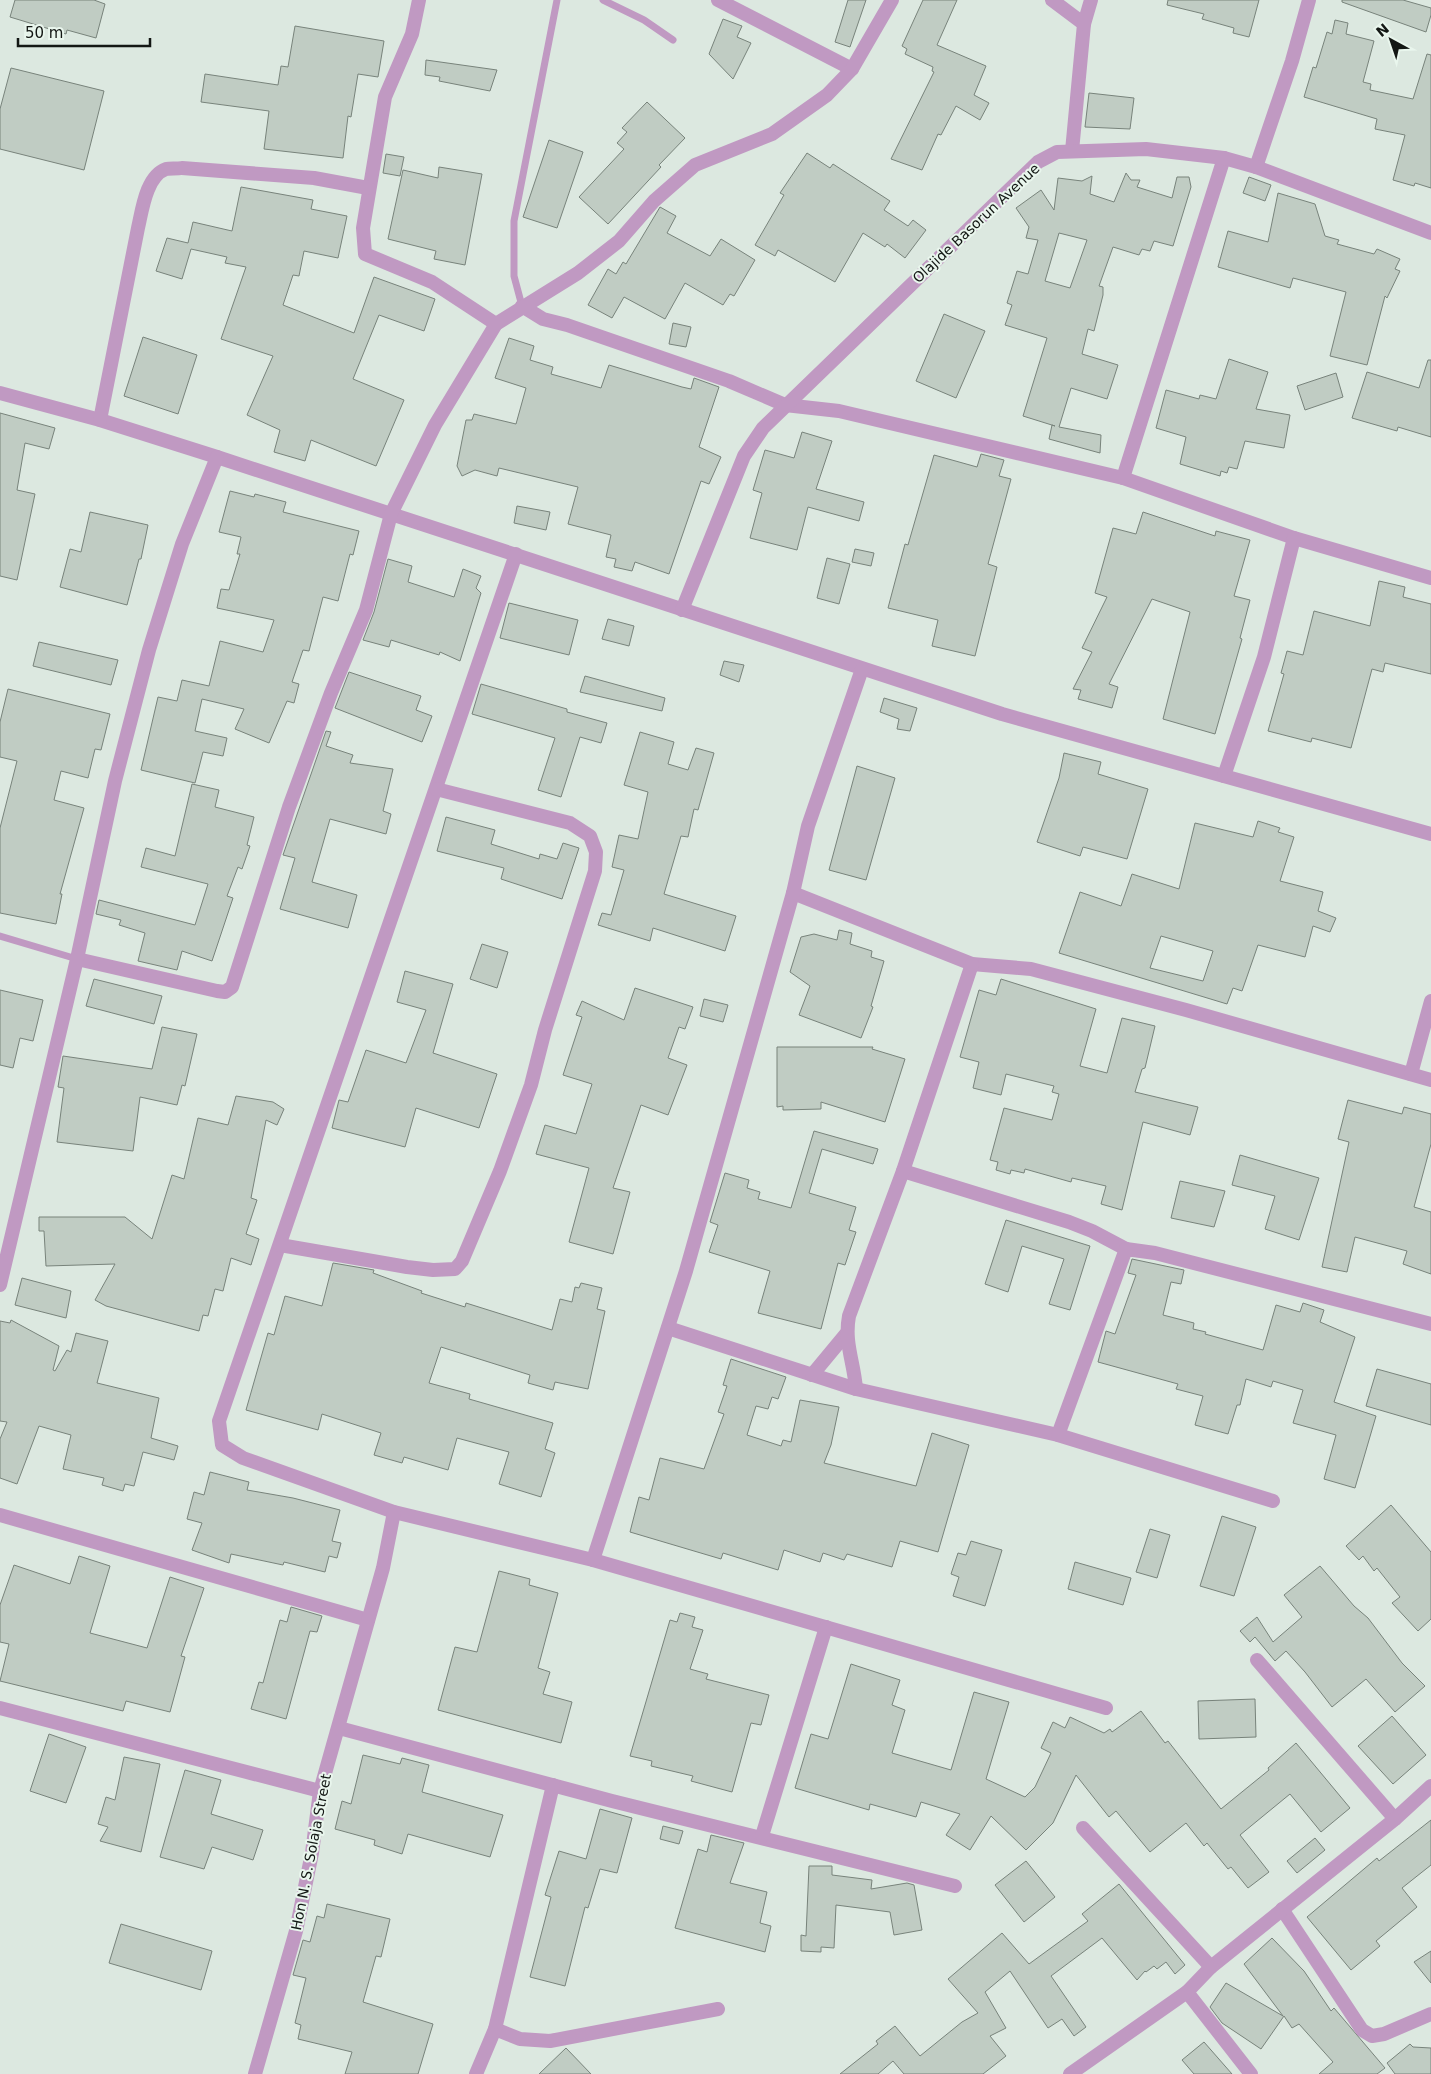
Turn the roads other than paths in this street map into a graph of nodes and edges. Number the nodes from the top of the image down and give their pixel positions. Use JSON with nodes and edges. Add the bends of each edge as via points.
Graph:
{"nodes":[{"id":1,"x":419,"y":0,"type":"edge"},
{"id":2,"x":557,"y":0,"type":"edge"},
{"id":3,"x":602,"y":0,"type":"edge"},
{"id":4,"x":718,"y":0,"type":"edge"},
{"id":5,"x":892,"y":0,"type":"edge"},
{"id":6,"x":1052,"y":0,"type":"edge"},
{"id":7,"x":1092,"y":0,"type":"edge"},
{"id":8,"x":1309,"y":0,"type":"edge"},
{"id":9,"x":1084,"y":24,"type":"junction"},
{"id":10,"x":672,"y":40,"type":"dead end"},
{"id":11,"x":852,"y":69,"type":"junction"},
{"id":12,"x":1072,"y":152,"type":"junction"},
{"id":13,"x":1224,"y":158,"type":"junction"},
{"id":14,"x":1256,"y":167,"type":"junction"},
{"id":15,"x":368,"y":188,"type":"junction"},
{"id":16,"x":1431,"y":233,"type":"edge"},
{"id":17,"x":522,"y":306,"type":"junction"},
{"id":18,"x":496,"y":324,"type":"junction"},
{"id":19,"x":0,"y":393,"type":"edge"},
{"id":20,"x":785,"y":405,"type":"junction"},
{"id":21,"x":100,"y":420,"type":"junction"},
{"id":22,"x":217,"y":457,"type":"junction"},
{"id":23,"x":1123,"y":478,"type":"junction"},
{"id":24,"x":392,"y":514,"type":"junction"},
{"id":25,"x":1294,"y":538,"type":"junction"},
{"id":26,"x":516,"y":554,"type":"junction"},
{"id":27,"x":1431,"y":578,"type":"edge"},
{"id":28,"x":682,"y":610,"type":"junction"},
{"id":29,"x":862,"y":669,"type":"junction"},
{"id":30,"x":1224,"y":776,"type":"junction"},
{"id":31,"x":436,"y":789,"type":"junction"},
{"id":32,"x":1431,"y":834,"type":"edge"},
{"id":33,"x":793,"y":893,"type":"junction"},
{"id":34,"x":0,"y":936,"type":"edge"},
{"id":35,"x":77,"y":959,"type":"junction"},
{"id":36,"x":972,"y":964,"type":"junction"},
{"id":37,"x":1431,"y":1001,"type":"edge"},
{"id":38,"x":1410,"y":1074,"type":"junction"},
{"id":39,"x":1431,"y":1080,"type":"edge"},
{"id":40,"x":903,"y":1171,"type":"junction"},
{"id":41,"x":280,"y":1245,"type":"junction"},
{"id":42,"x":1126,"y":1249,"type":"junction"},
{"id":43,"x":0,"y":1285,"type":"edge"},
{"id":44,"x":1431,"y":1324,"type":"edge"},
{"id":45,"x":668,"y":1328,"type":"junction"},
{"id":46,"x":846,"y":1334,"type":"junction"},
{"id":47,"x":812,"y":1375,"type":"junction"},
{"id":48,"x":856,"y":1389,"type":"junction"},
{"id":49,"x":1058,"y":1435,"type":"junction"},
{"id":50,"x":1273,"y":1501,"type":"dead end"},
{"id":51,"x":394,"y":1512,"type":"junction"},
{"id":52,"x":0,"y":1515,"type":"edge"},
{"id":53,"x":593,"y":1560,"type":"junction"},
{"id":54,"x":368,"y":1620,"type":"junction"},
{"id":55,"x":826,"y":1627,"type":"junction"},
{"id":56,"x":1257,"y":1660,"type":"dead end"},
{"id":57,"x":0,"y":1708,"type":"edge"},
{"id":58,"x":1106,"y":1708,"type":"dead end"},
{"id":59,"x":339,"y":1728,"type":"junction"},
{"id":60,"x":553,"y":1785,"type":"junction"},
{"id":61,"x":1431,"y":1786,"type":"edge"},
{"id":62,"x":320,"y":1791,"type":"junction"},
{"id":63,"x":1395,"y":1819,"type":"junction"},
{"id":64,"x":1083,"y":1828,"type":"dead end"},
{"id":65,"x":762,"y":1836,"type":"junction"},
{"id":66,"x":955,"y":1886,"type":"dead end"},
{"id":67,"x":1282,"y":1909,"type":"junction"},
{"id":68,"x":1211,"y":1967,"type":"junction"},
{"id":69,"x":1188,"y":1992,"type":"junction"},
{"id":70,"x":718,"y":2009,"type":"dead end"},
{"id":71,"x":1431,"y":2014,"type":"edge"},
{"id":72,"x":495,"y":2029,"type":"junction"},
{"id":73,"x":255,"y":2074,"type":"edge"},
{"id":74,"x":476,"y":2074,"type":"edge"},
{"id":75,"x":1070,"y":2074,"type":"edge"},
{"id":76,"x":1251,"y":2074,"type":"edge"}],
"edges":[{"from":1,"to":15,"type":"street","via":[[412,34],[384,97]]},
{"from":2,"to":17,"type":"lane","via":[[514,221],[514,276]]},
{"from":3,"to":10,"type":"lane","via":[[644,20]]},
{"from":4,"to":11,"type":"street"},
{"from":5,"to":11,"type":"street"},
{"from":6,"to":9,"type":"street"},
{"from":7,"to":9,"type":"street"},
{"from":8,"to":14,"type":"street"},
{"from":9,"to":12,"type":"street"},
{"from":11,"to":17,"type":"street","via":[[827,96],[772,134],[695,165],[654,201],[619,241],[578,273]]},
{"from":12,"to":13,"type":"street","name":"Olajide Basorun Avenue","via":[[1146,149]]},
{"from":12,"to":20,"type":"street","name":"Olajide Basorun Avenue","via":[[1057,152],[1038,162]]},
{"from":13,"to":14,"type":"street","name":"Olajide Basorun Avenue"},
{"from":13,"to":23,"type":"street"},
{"from":14,"to":16,"type":"street","name":"Olajide Basorun Avenue"},
{"from":15,"to":18,"type":"street","via":[[363,228],[365,254],[432,282]]},
{"from":15,"to":21,"type":"street","via":[[314,178],[182,168],[165,169],[153,179],[138,228]]},
{"from":17,"to":18,"type":"street"},
{"from":17,"to":20,"type":"street","via":[[543,319],[729,381]]},
{"from":18,"to":24,"type":"street","via":[[435,425]]},
{"from":19,"to":21,"type":"street"},
{"from":20,"to":23,"type":"street","via":[[839,411]]},
{"from":20,"to":28,"type":"street","name":"Olajide Basorun Avenue","via":[[763,428],[744,456]]},
{"from":21,"to":22,"type":"street"},
{"from":22,"to":24,"type":"street"},
{"from":22,"to":35,"type":"street","via":[[182,544],[149,650]]},
{"from":23,"to":25,"type":"street"},
{"from":24,"to":26,"type":"street"},
{"from":24,"to":35,"type":"street","via":[[366,610],[330,694],[289,807],[232,988],[225,992],[217,991]]},
{"from":25,"to":27,"type":"street"},
{"from":25,"to":30,"type":"street","via":[[1264,657]]},
{"from":26,"to":28,"type":"street"},
{"from":26,"to":31,"type":"street"},
{"from":28,"to":29,"type":"street"},
{"from":29,"to":30,"type":"street","via":[[1002,714]]},
{"from":29,"to":33,"type":"street","via":[[808,826]]},
{"from":30,"to":32,"type":"street"},
{"from":31,"to":41,"type":"street"},
{"from":31,"to":41,"type":"street","via":[[570,823],[590,836],[596,852],[595,871],[531,1085],[500,1170],[462,1260],[455,1269],[407,1267]]},
{"from":33,"to":36,"type":"street"},
{"from":33,"to":45,"type":"street"},
{"from":34,"to":35,"type":"lane"},
{"from":35,"to":43,"type":"street"},
{"from":36,"to":38,"type":"street","via":[[1031,969]]},
{"from":36,"to":40,"type":"street"},
{"from":37,"to":38,"type":"street"},
{"from":38,"to":39,"type":"street"},
{"from":40,"to":42,"type":"street","via":[[1069,1222]]},
{"from":40,"to":46,"type":"street","via":[[849,1316]]},
{"from":41,"to":51,"type":"street","via":[[219,1422],[222,1445],[243,1458]]},
{"from":42,"to":44,"type":"street","via":[[1156,1253]]},
{"from":42,"to":49,"type":"street"},
{"from":45,"to":47,"type":"street"},
{"from":45,"to":53,"type":"street"},
{"from":46,"to":47,"type":"street"},
{"from":46,"to":48,"type":"street"},
{"from":47,"to":48,"type":"street"},
{"from":48,"to":49,"type":"street"},
{"from":49,"to":50,"type":"street"},
{"from":51,"to":53,"type":"street"},
{"from":51,"to":54,"type":"street","name":"Hon N. S. Solaja Street","via":[[384,1568]]},
{"from":52,"to":54,"type":"street"},
{"from":53,"to":55,"type":"street"},
{"from":54,"to":59,"type":"street","name":"Hon N. S. Solaja Street"},
{"from":55,"to":58,"type":"street"},
{"from":55,"to":65,"type":"street"},
{"from":56,"to":63,"type":"street"},
{"from":57,"to":62,"type":"street"},
{"from":59,"to":60,"type":"street"},
{"from":59,"to":62,"type":"street","name":"Hon N. S. Solaja Street"},
{"from":60,"to":65,"type":"street"},
{"from":60,"to":72,"type":"street"},
{"from":61,"to":63,"type":"street"},
{"from":62,"to":73,"type":"street","name":"Hon N. S. Solaja Street","via":[[312,1853],[296,1931]]},
{"from":63,"to":67,"type":"street"},
{"from":64,"to":68,"type":"street"},
{"from":65,"to":66,"type":"street"},
{"from":67,"to":68,"type":"street"},
{"from":67,"to":71,"type":"street","via":[[1362,2030],[1372,2036],[1384,2034]]},
{"from":68,"to":69,"type":"street"},
{"from":69,"to":75,"type":"street"},
{"from":69,"to":76,"type":"street"},
{"from":70,"to":72,"type":"street","via":[[550,2041],[520,2039]]},
{"from":72,"to":74,"type":"street"}]}
